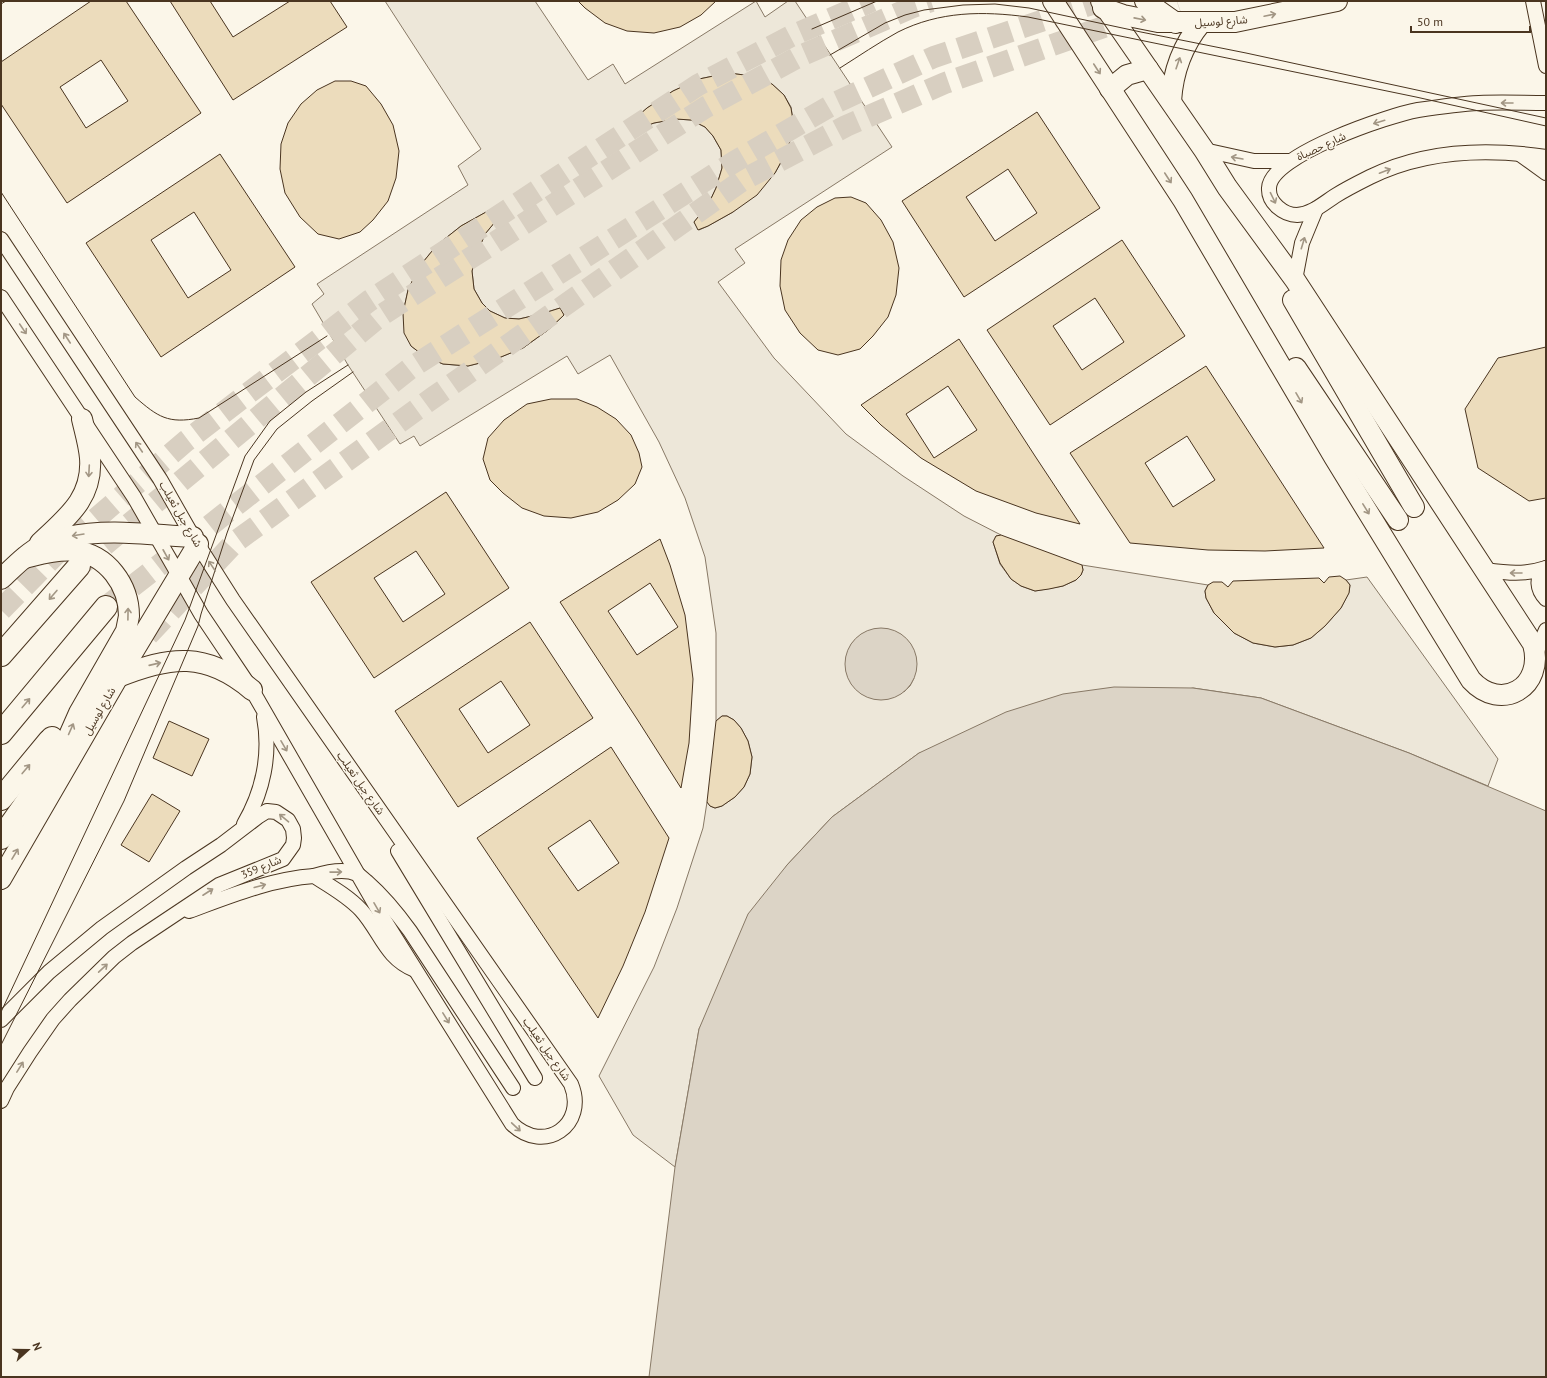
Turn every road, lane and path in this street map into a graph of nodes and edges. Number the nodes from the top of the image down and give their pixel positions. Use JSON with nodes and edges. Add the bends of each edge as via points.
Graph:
{"nodes":[{"id":1,"x":1053,"y":1,"type":"edge"},
{"id":2,"x":1072,"y":1,"type":"edge"},
{"id":3,"x":1144,"y":1,"type":"edge"},
{"id":4,"x":1337,"y":1,"type":"edge"},
{"id":5,"x":1533,"y":1,"type":"edge"},
{"id":6,"x":1099,"y":4,"type":"edge"},
{"id":7,"x":1176,"y":23,"type":"junction"},
{"id":8,"x":1201,"y":23,"type":"junction"},
{"id":9,"x":1084,"y":48,"type":"junction"},
{"id":10,"x":1546,"y":66,"type":"edge"},
{"id":11,"x":1148,"y":69,"type":"junction"},
{"id":12,"x":1110,"y":89,"type":"junction"},
{"id":13,"x":1171,"y":101,"type":"junction"},
{"id":14,"x":1546,"y":103,"type":"edge"},
{"id":15,"x":1204,"y":150,"type":"junction"},
{"id":16,"x":1515,"y":152,"type":"junction"},
{"id":17,"x":1546,"y":157,"type":"edge"},
{"id":18,"x":1290,"y":161,"type":"junction"},
{"id":19,"x":1546,"y":173,"type":"edge"},
{"id":20,"x":1227,"y":187,"type":"junction"},
{"id":21,"x":1183,"y":200,"type":"junction"},
{"id":22,"x":1316,"y":209,"type":"junction"},
{"id":23,"x":1,"y":239,"type":"edge"},
{"id":24,"x":1295,"y":280,"type":"junction"},
{"id":25,"x":1,"y":297,"type":"edge"},
{"id":26,"x":82,"y":419,"type":"junction"},
{"id":27,"x":1414,"y":507,"type":"dead end"},
{"id":28,"x":1398,"y":520,"type":"dead end"},
{"id":29,"x":156,"y":536,"type":"junction"},
{"id":30,"x":196,"y":540,"type":"junction"},
{"id":31,"x":25,"y":558,"type":"junction"},
{"id":32,"x":79,"y":566,"type":"tunnel mouth"},
{"id":33,"x":1546,"y":568,"type":"edge"},
{"id":34,"x":1485,"y":570,"type":"junction"},
{"id":35,"x":178,"y":577,"type":"junction"},
{"id":36,"x":1,"y":579,"type":"edge"},
{"id":37,"x":1546,"y":599,"type":"edge"},
{"id":38,"x":106,"y":607,"type":"tunnel mouth"},
{"id":39,"x":1546,"y":630,"type":"edge"},
{"id":40,"x":1536,"y":653,"type":"junction"},
{"id":41,"x":1,"y":655,"type":"edge"},
{"id":42,"x":118,"y":677,"type":"junction"},
{"id":43,"x":252,"y":690,"type":"junction"},
{"id":44,"x":263,"y":709,"type":"junction"},
{"id":45,"x":1,"y":733,"type":"edge"},
{"id":46,"x":330,"y":738,"type":"junction"},
{"id":47,"x":1,"y":799,"type":"edge"},
{"id":48,"x":30,"y":830,"type":"junction"},
{"id":49,"x":240,"y":831,"type":"junction"},
{"id":50,"x":1,"y":838,"type":"edge"},
{"id":51,"x":358,"y":874,"type":"junction"},
{"id":52,"x":314,"y":876,"type":"junction"},
{"id":53,"x":1,"y":879,"type":"edge"},
{"id":54,"x":170,"y":918,"type":"junction"},
{"id":55,"x":416,"y":970,"type":"junction"},
{"id":56,"x":1,"y":1020,"type":"edge"},
{"id":57,"x":535,"y":1078,"type":"dead end"},
{"id":58,"x":513,"y":1088,"type":"dead end"},
{"id":59,"x":1,"y":1101,"type":"edge"}],
"edges":[{"from":1,"to":9,"type":"street"},
{"from":2,"to":9,"type":"street","via":[[1076,27]]},
{"from":3,"to":7,"type":"street"},
{"from":8,"to":4,"type":"street","name":"شارع لوسيل","one_way":true,"via":[[1235,22]]},
{"from":5,"to":10,"type":"street"},
{"from":6,"to":7,"type":"street","name":"شارع لوسيل","one_way":true,"via":[[1140,20]]},
{"from":6,"to":11,"type":"street"},
{"from":7,"to":8,"type":"street","name":"شارع لوسيل"},
{"from":13,"to":8,"type":"street","one_way":true,"via":[[1178,62],[1188,41]]},
{"from":9,"to":12,"type":"street","one_way":true},
{"from":11,"to":12,"type":"street","via":[[1128,75]]},
{"from":11,"to":13,"type":"street"},
{"from":12,"to":21,"type":"street","one_way":true},
{"from":13,"to":15,"type":"street"},
{"from":14,"to":18,"type":"street","name":"شارع حصباة","one_way":true,"via":[[1478,103],[1416,111],[1330,140]]},
{"from":18,"to":15,"type":"street","one_way":true,"via":[[1254,161]]},
{"from":15,"to":20,"type":"street"},
{"from":16,"to":17,"type":"street","name":"شارع حصباة"},
{"from":16,"to":19,"type":"street"},
{"from":22,"to":16,"type":"street","name":"شارع حصباة","one_way":true,"via":[[1371,176],[1405,164],[1456,153]]},
{"from":18,"to":22,"type":"street","name":"شارع حصباة","one_way":true,"via":[[1273,176],[1269,188],[1271,198],[1278,208],[1287,213],[1297,215]]},
{"from":20,"to":24,"type":"street"},
{"from":20,"to":27,"type":"street"},
{"from":21,"to":28,"type":"street"},
{"from":21,"to":40,"type":"street","one_way":true,"via":[[1334,457],[1471,680],[1493,694],[1501,695],[1518,690],[1525,685],[1534,670]]},
{"from":24,"to":22,"type":"street","one_way":true,"via":[[1302,243]]},
{"from":30,"to":23,"type":"street","name":"شارع جبل ثعيلب","one_way":true,"via":[[160,479]]},
{"from":24,"to":34,"type":"street"},
{"from":25,"to":26,"type":"street","name":"شارع جبل ثعيلب","one_way":true},
{"from":26,"to":29,"type":"street","name":"شارع جبل ثعيلب","via":[[134,497]]},
{"from":26,"to":31,"type":"street","one_way":true,"via":[[90,458],[89,483],[75,509]]},
{"from":29,"to":30,"type":"street"},
{"from":29,"to":31,"type":"street","one_way":true,"via":[[117,532],[74,536],[44,544]]},
{"from":29,"to":35,"type":"street","name":"شارع جبل ثعيلب","one_way":true},
{"from":30,"to":35,"type":"street","name":"شارع لوسيل"},
{"from":46,"to":30,"type":"street","name":"شارع جبل ثعيلب","one_way":true,"via":[[233,600]]},
{"from":31,"to":36,"type":"street"},
{"from":48,"to":31,"type":"street","one_way":true,"via":[[46,786],[79,713],[123,637],[129,617],[128,602],[118,578],[106,564],[91,554],[61,551]]},
{"from":32,"to":41,"type":"highway","one_way":true},
{"from":33,"to":34,"type":"street","one_way":true,"via":[[1518,574]]},
{"from":33,"to":37,"type":"street","via":[[1540,575],[1538,586]]},
{"from":34,"to":40,"type":"street","via":[[1529,637]]},
{"from":35,"to":42,"type":"street","name":"شارع لوسيل"},
{"from":35,"to":43,"type":"street","name":"شارع جبل ثعيلب"},
{"from":45,"to":38,"type":"highway","one_way":true},
{"from":39,"to":40,"type":"street"},
{"from":42,"to":43,"type":"street","one_way":true,"via":[[153,664],[184,661],[213,666],[240,680]]},
{"from":42,"to":48,"type":"street","name":"شارع لوسيل"},
{"from":43,"to":44,"type":"street","name":"شارع جبل ثعيلب"},
{"from":44,"to":49,"type":"street","via":[[267,741],[264,772],[255,803]]},
{"from":44,"to":51,"type":"street","name":"شارع جبل ثعيلب","one_way":true},
{"from":55,"to":46,"type":"street","name":"شارع جبل ثعيلب","one_way":true,"via":[[512,1124],[525,1134],[541,1137],[564,1128],[575,1107],[576,1099],[571,1084]]},
{"from":46,"to":57,"type":"street"},
{"from":47,"to":50,"type":"highway","one_way":true,"via":[[52,738],[43,774]]},
{"from":53,"to":48,"type":"street","name":"شارع لوسيل","one_way":true},
{"from":54,"to":49,"type":"street","name":"شارع 359","one_way":true,"via":[[219,885],[283,859],[293,845],[293,829],[288,820],[276,812],[268,811]]},
{"from":49,"to":56,"type":"street","name":"شارع 359","via":[[102,928],[48,972]]},
{"from":52,"to":51,"type":"street","one_way":true,"via":[[328,872]]},
{"from":51,"to":55,"type":"street","name":"شارع جبل ثعيلب","one_way":true},
{"from":51,"to":58,"type":"street","via":[[395,910]]},
{"from":54,"to":52,"type":"street","one_way":true,"via":[[254,888]]},
{"from":52,"to":55,"type":"street","via":[[350,900],[362,912],[390,953],[406,966]]},
{"from":59,"to":54,"type":"street","name":"شارع 359","one_way":true,"via":[[30,1052],[70,1000],[114,957]]}]}
